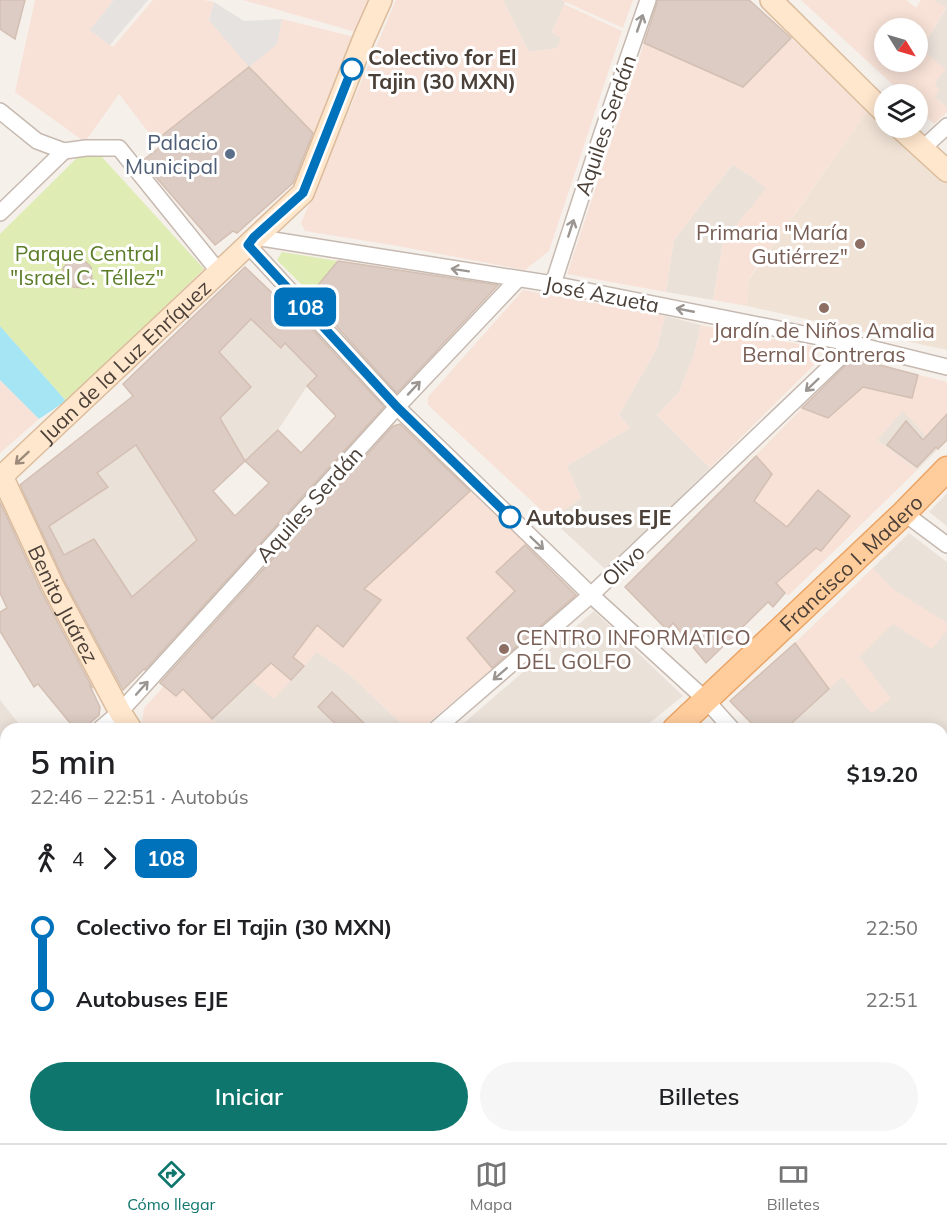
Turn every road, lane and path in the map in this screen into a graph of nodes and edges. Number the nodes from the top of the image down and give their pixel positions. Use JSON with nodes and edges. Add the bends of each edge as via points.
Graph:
{"nodes":[{"id":1,"x":381,"y":0,"type":"edge"},
{"id":2,"x":648,"y":0,"type":"edge"},
{"id":3,"x":771,"y":0,"type":"edge"},
{"id":4,"x":874,"y":102,"type":"edge"},
{"id":5,"x":0,"y":111,"type":"edge"},
{"id":6,"x":947,"y":126,"type":"edge"},
{"id":7,"x":910,"y":138,"type":"edge"},
{"id":8,"x":922,"y":149,"type":"junction"},
{"id":9,"x":64,"y":151,"type":"junction"},
{"id":10,"x":947,"y":171,"type":"edge"},
{"id":11,"x":0,"y":213,"type":"edge"},
{"id":12,"x":251,"y":241,"type":"junction"},
{"id":13,"x":219,"y":272,"type":"junction"},
{"id":14,"x":518,"y":279,"type":"junction"},
{"id":15,"x":553,"y":284,"type":"junction"},
{"id":16,"x":854,"y":344,"type":"junction"},
{"id":17,"x":947,"y":367,"type":"edge"},
{"id":18,"x":397,"y":407,"type":"junction"},
{"id":19,"x":947,"y":469,"type":"edge"},
{"id":20,"x":1,"y":477,"type":"edge"},
{"id":21,"x":904,"y":513,"type":"junction"},
{"id":22,"x":947,"y":544,"type":"edge"},
{"id":23,"x":591,"y":596,"type":"junction"},
{"id":24,"x":706,"y":700,"type":"junction"},
{"id":25,"x":125,"y":721,"type":"edge"},
{"id":26,"x":443,"y":723,"type":"edge"},
{"id":27,"x":679,"y":723,"type":"edge"},
{"id":28,"x":727,"y":723,"type":"edge"}],
"edges":[{"from":1,"to":12,"type":"street","name":"Juan de la Luz Enríquez","via":[[303,193]]},
{"from":15,"to":2,"type":"street","name":"Aquiles Serdán","one_way":true},
{"from":3,"to":4,"type":"street"},
{"from":5,"to":9,"type":"street","via":[[37,141]]},
{"from":6,"to":8,"type":"street"},
{"from":7,"to":8,"type":"street"},
{"from":8,"to":10,"type":"street"},
{"from":9,"to":11,"type":"street"},
{"from":9,"to":13,"type":"street","via":[[119,148]]},
{"from":12,"to":13,"type":"street","name":"Juan de la Luz Enríquez"},
{"from":14,"to":12,"type":"street","name":"José Azueta","one_way":true},
{"from":12,"to":18,"type":"street"},
{"from":13,"to":20,"type":"street","name":"Juan de la Luz Enríquez","one_way":true},
{"from":14,"to":15,"type":"street","name":"José Azueta"},
{"from":18,"to":14,"type":"street","name":"Aquiles Serdán","one_way":true},
{"from":16,"to":15,"type":"street","name":"José Azueta","one_way":true},
{"from":16,"to":17,"type":"street","name":"José Azueta"},
{"from":16,"to":23,"type":"street","name":"Olivo","one_way":true},
{"from":18,"to":23,"type":"street","one_way":true},
{"from":25,"to":18,"type":"street","name":"Aquiles Serdán","one_way":true},
{"from":19,"to":21,"type":"main road","name":"Francisco I. Madero"},
{"from":20,"to":25,"type":"street","name":"Benito Juárez","via":[[53,586]]},
{"from":21,"to":22,"type":"street"},
{"from":21,"to":24,"type":"main road","name":"Francisco I. Madero"},
{"from":23,"to":24,"type":"street"},
{"from":23,"to":26,"type":"street","name":"Olivo","one_way":true},
{"from":24,"to":27,"type":"main road","name":"Francisco I. Madero"},
{"from":24,"to":28,"type":"street"}]}
